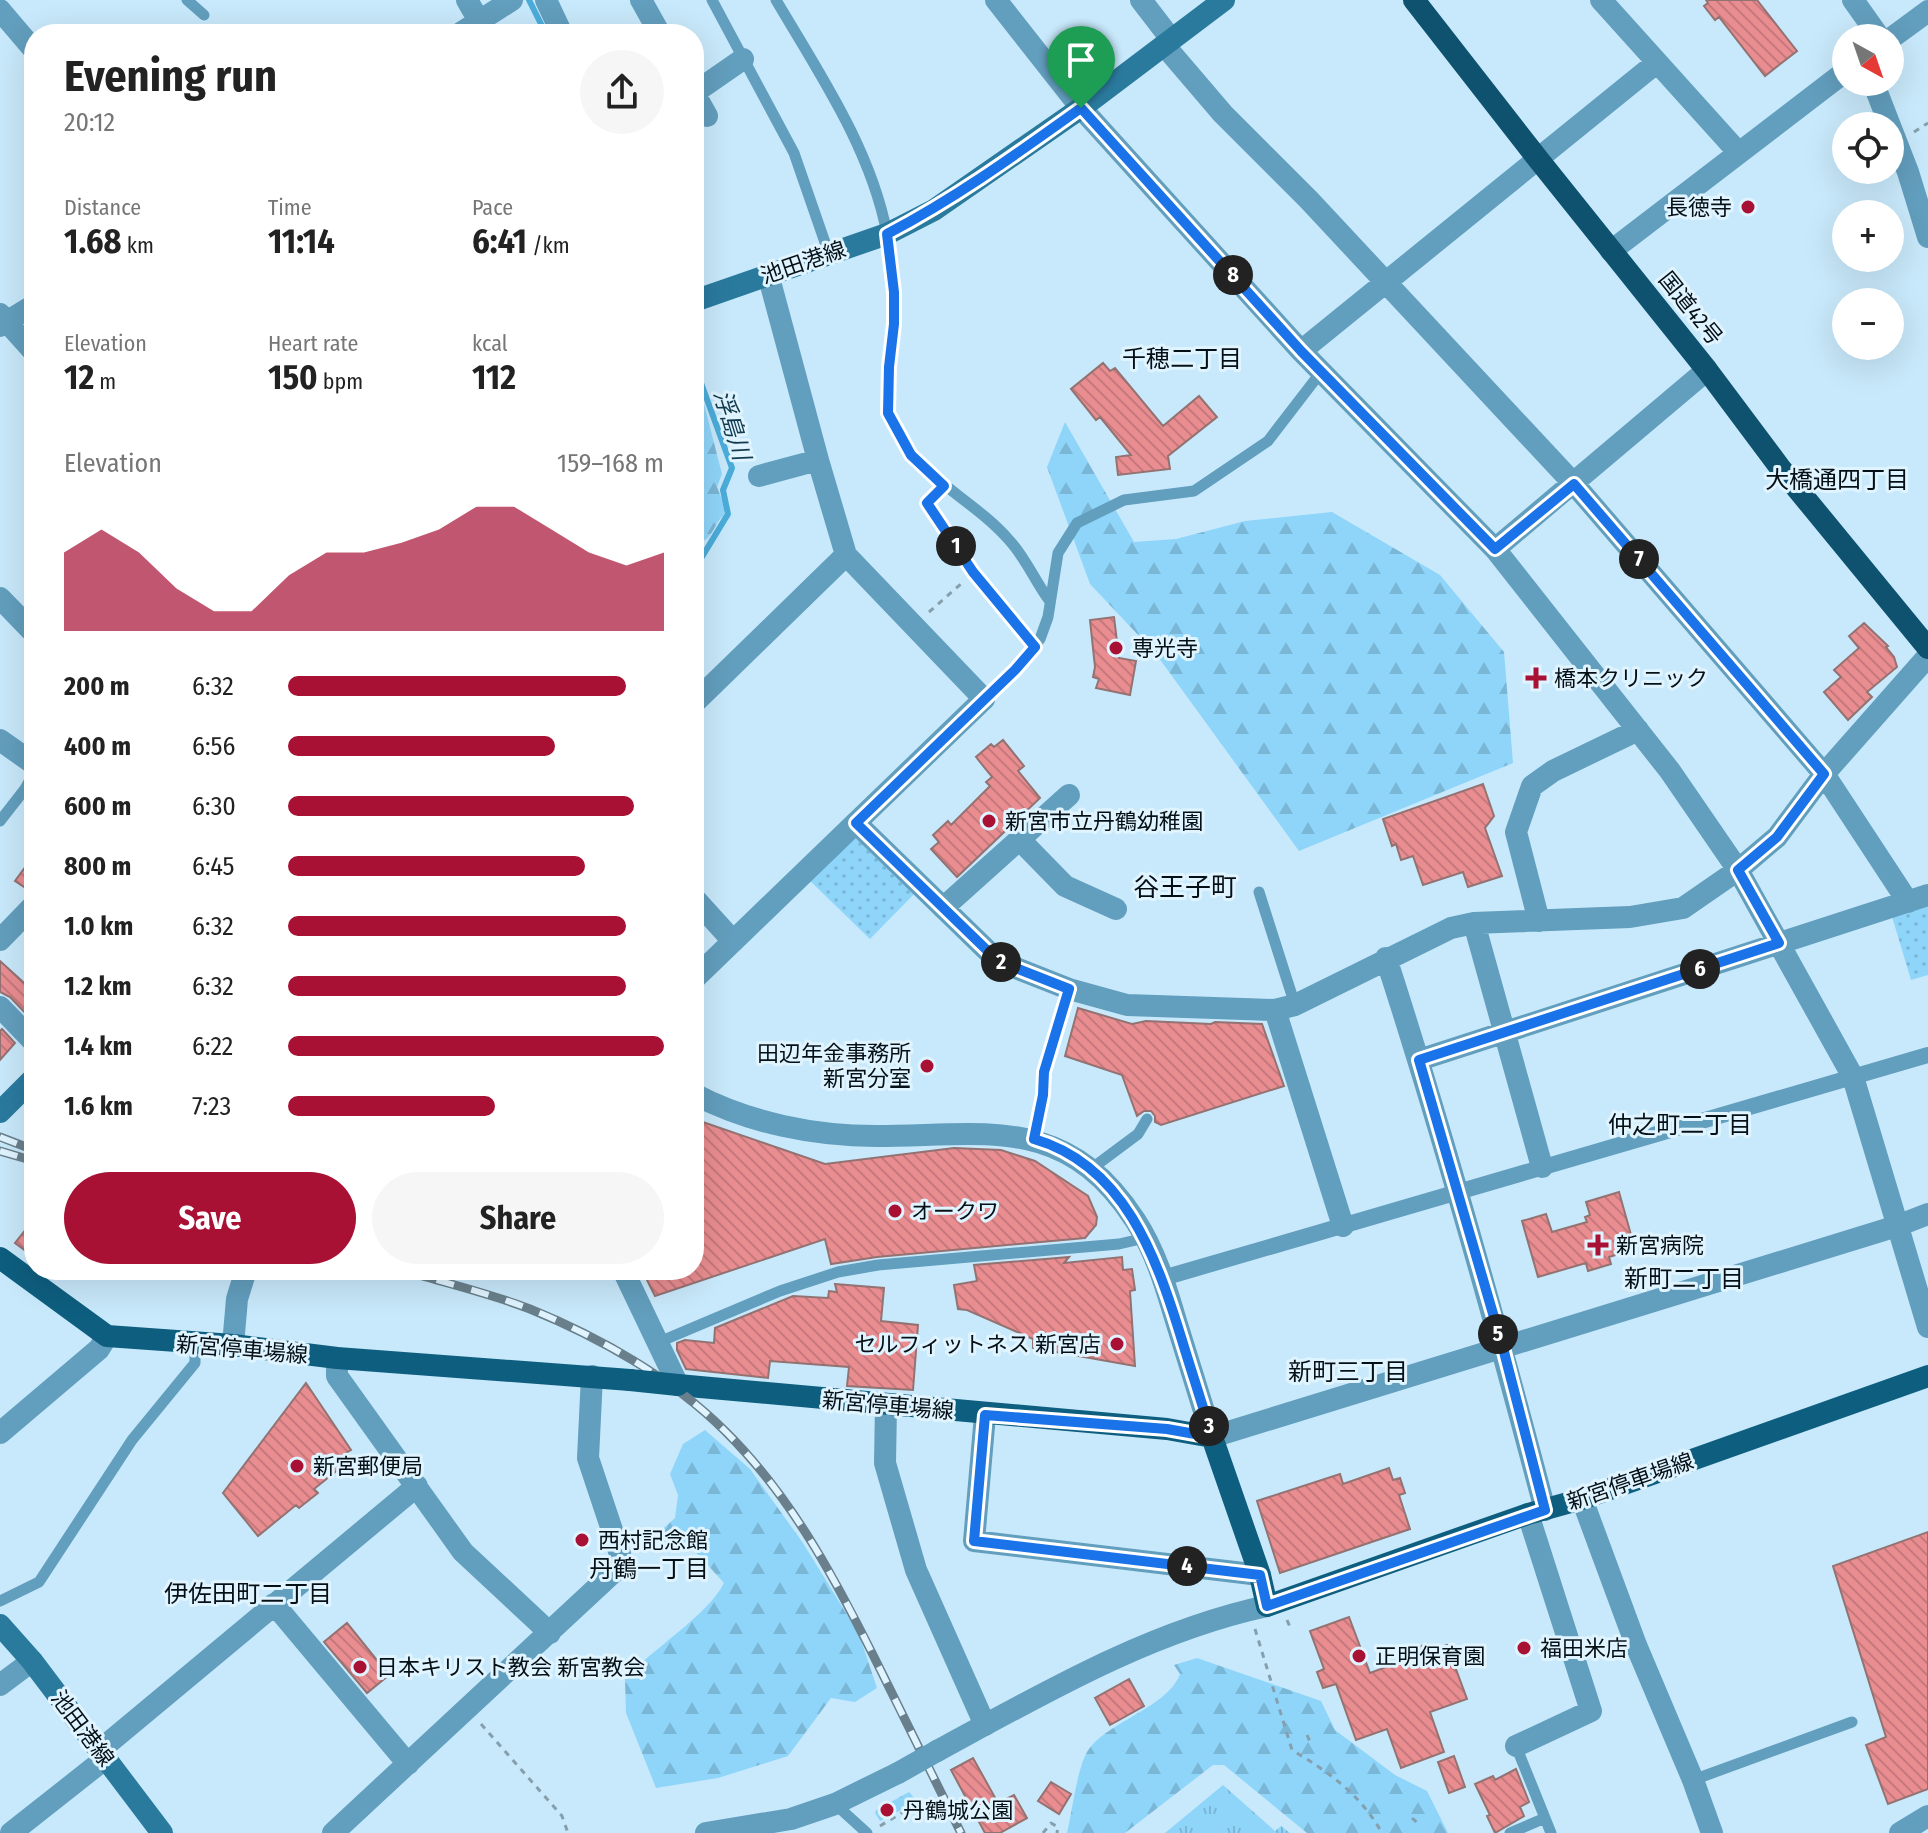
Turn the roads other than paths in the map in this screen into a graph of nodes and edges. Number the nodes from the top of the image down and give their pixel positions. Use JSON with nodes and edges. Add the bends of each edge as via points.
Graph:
{"nodes":[{"id":1,"x":187,"y":0,"type":"edge"},
{"id":2,"x":467,"y":0,"type":"edge"},
{"id":3,"x":512,"y":0,"type":"edge"},
{"id":4,"x":546,"y":0,"type":"edge"},
{"id":5,"x":641,"y":0,"type":"edge"},
{"id":6,"x":712,"y":0,"type":"edge"},
{"id":7,"x":776,"y":0,"type":"edge"},
{"id":8,"x":996,"y":0,"type":"edge"},
{"id":9,"x":1141,"y":0,"type":"edge"},
{"id":10,"x":1224,"y":0,"type":"edge"},
{"id":11,"x":1414,"y":0,"type":"edge"},
{"id":12,"x":1602,"y":0,"type":"edge"},
{"id":13,"x":1853,"y":0,"type":"edge"},
{"id":14,"x":0,"y":10,"type":"edge"},
{"id":15,"x":1928,"y":11,"type":"edge"},
{"id":16,"x":204,"y":15,"type":"dead end"},
{"id":17,"x":479,"y":21,"type":"junction"},
{"id":18,"x":474,"y":24,"type":"edge"},
{"id":19,"x":557,"y":24,"type":"edge"},
{"id":20,"x":654,"y":24,"type":"edge"},
{"id":21,"x":1870,"y":24,"type":"edge"},
{"id":22,"x":1904,"y":29,"type":"edge"},
{"id":23,"x":24,"y":38,"type":"edge"},
{"id":24,"x":1167,"y":42,"type":"junction"},
{"id":25,"x":743,"y":59,"type":"junction"},
{"id":26,"x":1655,"y":64,"type":"junction"},
{"id":27,"x":1832,"y":82,"type":"edge"},
{"id":28,"x":704,"y":86,"type":"edge"},
{"id":29,"x":1878,"y":96,"type":"edge"},
{"id":30,"x":1081,"y":108,"type":"junction"},
{"id":31,"x":704,"y":111,"type":"edge"},
{"id":32,"x":707,"y":116,"type":"dead end"},
{"id":33,"x":1738,"y":152,"type":"junction"},
{"id":34,"x":1538,"y":159,"type":"junction"},
{"id":35,"x":1926,"y":223,"type":"edge"},
{"id":36,"x":887,"y":234,"type":"junction"},
{"id":37,"x":1611,"y":251,"type":"junction"},
{"id":38,"x":829,"y":254,"type":"junction"},
{"id":39,"x":768,"y":274,"type":"junction"},
{"id":40,"x":1385,"y":283,"type":"junction"},
{"id":41,"x":704,"y":297,"type":"edge"},
{"id":42,"x":24,"y":310,"type":"edge"},
{"id":43,"x":2,"y":321,"type":"edge"},
{"id":44,"x":24,"y":342,"type":"edge"},
{"id":45,"x":1301,"y":351,"type":"junction"},
{"id":46,"x":1707,"y":370,"type":"junction"},
{"id":47,"x":1321,"y":372,"type":"junction"},
{"id":48,"x":818,"y":460,"type":"junction"},
{"id":49,"x":759,"y":476,"type":"dead end"},
{"id":50,"x":1574,"y":484,"type":"junction"},
{"id":51,"x":944,"y":486,"type":"junction"},
{"id":52,"x":1495,"y":549,"type":"junction"},
{"id":53,"x":846,"y":555,"type":"junction"},
{"id":54,"x":0,"y":598,"type":"edge"},
{"id":55,"x":1049,"y":600,"type":"junction"},
{"id":56,"x":24,"y":623,"type":"edge"},
{"id":57,"x":1035,"y":647,"type":"junction"},
{"id":58,"x":1928,"y":648,"type":"edge"},
{"id":59,"x":1928,"y":656,"type":"edge"},
{"id":60,"x":704,"y":693,"type":"edge"},
{"id":61,"x":984,"y":699,"type":"junction"},
{"id":62,"x":1638,"y":730,"type":"junction"},
{"id":63,"x":0,"y":740,"type":"edge"},
{"id":64,"x":24,"y":757,"type":"edge"},
{"id":65,"x":1824,"y":774,"type":"junction"},
{"id":66,"x":24,"y":790,"type":"edge"},
{"id":67,"x":1069,"y":795,"type":"dead end"},
{"id":68,"x":0,"y":821,"type":"edge"},
{"id":69,"x":856,"y":823,"type":"junction"},
{"id":70,"x":1020,"y":840,"type":"junction"},
{"id":71,"x":1738,"y":870,"type":"junction"},
{"id":72,"x":1259,"y":892,"type":"dead end"},
{"id":73,"x":1918,"y":898,"type":"edge"},
{"id":74,"x":943,"y":908,"type":"junction"},
{"id":75,"x":704,"y":909,"type":"edge"},
{"id":76,"x":1116,"y":909,"type":"dead end"},
{"id":77,"x":24,"y":915,"type":"edge"},
{"id":78,"x":1539,"y":921,"type":"junction"},
{"id":79,"x":1474,"y":923,"type":"junction"},
{"id":80,"x":0,"y":940,"type":"edge"},
{"id":81,"x":733,"y":941,"type":"junction"},
{"id":82,"x":1779,"y":943,"type":"junction"},
{"id":83,"x":1386,"y":958,"type":"junction"},
{"id":84,"x":704,"y":969,"type":"edge"},
{"id":85,"x":1069,"y":989,"type":"junction"},
{"id":86,"x":0,"y":1007,"type":"edge"},
{"id":87,"x":1285,"y":1008,"type":"junction"},
{"id":88,"x":24,"y":1032,"type":"edge"},
{"id":89,"x":1505,"y":1032,"type":"junction"},
{"id":90,"x":1928,"y":1055,"type":"edge"},
{"id":91,"x":1419,"y":1060,"type":"junction"},
{"id":92,"x":1853,"y":1077,"type":"junction"},
{"id":93,"x":24,"y":1088,"type":"edge"},
{"id":94,"x":704,"y":1098,"type":"edge"},
{"id":95,"x":0,"y":1112,"type":"edge"},
{"id":96,"x":1147,"y":1119,"type":"dead end"},
{"id":97,"x":1034,"y":1139,"type":"junction"},
{"id":98,"x":1542,"y":1167,"type":"junction"},
{"id":99,"x":1091,"y":1169,"type":"junction"},
{"id":100,"x":1457,"y":1192,"type":"junction"},
{"id":101,"x":1928,"y":1214,"type":"edge"},
{"id":102,"x":1343,"y":1226,"type":"junction"},
{"id":103,"x":1897,"y":1226,"type":"junction"},
{"id":104,"x":1145,"y":1238,"type":"junction"},
{"id":105,"x":0,"y":1258,"type":"edge"},
{"id":106,"x":24,"y":1275,"type":"edge"},
{"id":107,"x":1163,"y":1278,"type":"junction"},
{"id":108,"x":30,"y":1280,"type":"edge"},
{"id":109,"x":243,"y":1280,"type":"edge"},
{"id":110,"x":628,"y":1280,"type":"edge"},
{"id":111,"x":1928,"y":1327,"type":"edge"},
{"id":112,"x":107,"y":1336,"type":"junction"},
{"id":113,"x":659,"y":1342,"type":"junction"},
{"id":114,"x":195,"y":1344,"type":"junction"},
{"id":115,"x":233,"y":1345,"type":"junction"},
{"id":116,"x":1503,"y":1348,"type":"junction"},
{"id":117,"x":337,"y":1358,"type":"junction"},
{"id":118,"x":592,"y":1376,"type":"junction"},
{"id":119,"x":1928,"y":1376,"type":"edge"},
{"id":120,"x":678,"y":1385,"type":"junction"},
{"id":121,"x":886,"y":1405,"type":"junction"},
{"id":122,"x":985,"y":1415,"type":"junction"},
{"id":123,"x":0,"y":1433,"type":"edge"},
{"id":124,"x":1212,"y":1437,"type":"junction"},
{"id":125,"x":417,"y":1486,"type":"junction"},
{"id":126,"x":1582,"y":1499,"type":"junction"},
{"id":127,"x":1536,"y":1512,"type":"junction"},
{"id":128,"x":1260,"y":1575,"type":"junction"},
{"id":129,"x":0,"y":1601,"type":"edge"},
{"id":130,"x":274,"y":1604,"type":"junction"},
{"id":131,"x":1267,"y":1606,"type":"junction"},
{"id":132,"x":0,"y":1625,"type":"edge"},
{"id":133,"x":550,"y":1633,"type":"junction"},
{"id":134,"x":32,"y":1661,"type":"junction"},
{"id":135,"x":0,"y":1685,"type":"edge"},
{"id":136,"x":1852,"y":1722,"type":"dead end"},
{"id":137,"x":985,"y":1725,"type":"junction"},
{"id":138,"x":1516,"y":1746,"type":"joint"},
{"id":139,"x":103,"y":1754,"type":"junction"},
{"id":140,"x":408,"y":1764,"type":"junction"},
{"id":141,"x":1693,"y":1780,"type":"junction"},
{"id":142,"x":835,"y":1804,"type":"junction"},
{"id":143,"x":1928,"y":1816,"type":"edge"},
{"id":144,"x":1545,"y":1818,"type":"junction"},
{"id":145,"x":873,"y":1830,"type":"edge"},
{"id":146,"x":339,"y":1831,"type":"edge"},
{"id":147,"x":11,"y":1833,"type":"edge"},
{"id":148,"x":162,"y":1833,"type":"edge"},
{"id":149,"x":706,"y":1833,"type":"edge"},
{"id":150,"x":1510,"y":1833,"type":"edge"},
{"id":151,"x":1551,"y":1833,"type":"edge"},
{"id":152,"x":1712,"y":1833,"type":"edge"},
{"id":153,"x":1900,"y":1833,"type":"edge"}],
"edges":[{"from":1,"to":16,"type":"lane"},
{"from":2,"to":17,"type":"street"},
{"from":3,"to":17,"type":"street"},
{"from":4,"to":19,"type":"street"},
{"from":5,"to":20,"type":"street"},
{"from":6,"to":25,"type":"lane"},
{"from":7,"to":36,"type":"lane","via":[[842,115],[869,172]]},
{"from":8,"to":30,"type":"street"},
{"from":9,"to":24,"type":"street"},
{"from":10,"to":24,"type":"main road","name":"池田港線"},
{"from":11,"to":34,"type":"highway","name":"国道42号"},
{"from":12,"to":26,"type":"street"},
{"from":13,"to":21,"type":"street"},
{"from":14,"to":23,"type":"street"},
{"from":15,"to":22,"type":"street"},
{"from":17,"to":18,"type":"street"},
{"from":24,"to":30,"type":"main road","name":"池田港線"},
{"from":24,"to":40,"type":"street","via":[[1223,114]]},
{"from":25,"to":28,"type":"street"},
{"from":25,"to":38,"type":"lane","via":[[794,153]]},
{"from":26,"to":33,"type":"street"},
{"from":26,"to":34,"type":"street"},
{"from":27,"to":33,"type":"street"},
{"from":29,"to":35,"type":"street"},
{"from":30,"to":36,"type":"main road","name":"池田港線","via":[[957,195]]},
{"from":30,"to":45,"type":"street"},
{"from":31,"to":32,"type":"street"},
{"from":33,"to":37,"type":"street"},
{"from":34,"to":37,"type":"highway","name":"国道42号"},
{"from":34,"to":40,"type":"street"},
{"from":36,"to":38,"type":"main road","name":"池田港線"},
{"from":36,"to":51,"type":"lane","via":[[894,292],[888,413],[911,455]]},
{"from":37,"to":46,"type":"highway","name":"国道42号"},
{"from":38,"to":39,"type":"main road","name":"池田港線"},
{"from":39,"to":41,"type":"main road","name":"池田港線"},
{"from":39,"to":48,"type":"street"},
{"from":40,"to":45,"type":"street"},
{"from":40,"to":50,"type":"street"},
{"from":42,"to":43,"type":"street"},
{"from":43,"to":44,"type":"street"},
{"from":45,"to":47,"type":"street"},
{"from":46,"to":50,"type":"street"},
{"from":46,"to":58,"type":"highway","name":"国道42号"},
{"from":47,"to":52,"type":"street"},
{"from":47,"to":55,"type":"lane","via":[[1268,441],[1194,491],[1124,500],[1077,523],[1058,553]]},
{"from":48,"to":49,"type":"street"},
{"from":48,"to":53,"type":"street"},
{"from":50,"to":52,"type":"street"},
{"from":50,"to":65,"type":"street"},
{"from":51,"to":55,"type":"lane","via":[[985,514],[1012,542]]},
{"from":51,"to":57,"type":"lane","via":[[927,503],[973,572]]},
{"from":52,"to":62,"type":"street"},
{"from":53,"to":60,"type":"street"},
{"from":53,"to":61,"type":"street"},
{"from":54,"to":56,"type":"street"},
{"from":55,"to":57,"type":"lane"},
{"from":57,"to":61,"type":"lane"},
{"from":59,"to":65,"type":"street"},
{"from":61,"to":69,"type":"street"},
{"from":62,"to":71,"type":"street"},
{"from":62,"to":78,"type":"street","via":[[1532,786],[1516,832]]},
{"from":63,"to":64,"type":"street"},
{"from":65,"to":71,"type":"street","via":[[1777,837]]},
{"from":65,"to":73,"type":"street"},
{"from":66,"to":68,"type":"lane"},
{"from":67,"to":70,"type":"street"},
{"from":69,"to":74,"type":"street"},
{"from":69,"to":81,"type":"street"},
{"from":70,"to":74,"type":"street"},
{"from":70,"to":76,"type":"street","via":[[1065,886]]},
{"from":71,"to":78,"type":"street","via":[[1683,908],[1630,917]]},
{"from":71,"to":82,"type":"street"},
{"from":72,"to":87,"type":"lane"},
{"from":73,"to":82,"type":"street"},
{"from":74,"to":85,"type":"street","via":[[998,961]]},
{"from":75,"to":81,"type":"street"},
{"from":77,"to":80,"type":"street"},
{"from":78,"to":79,"type":"street"},
{"from":79,"to":83,"type":"street"},
{"from":79,"to":89,"type":"street"},
{"from":81,"to":84,"type":"street"},
{"from":82,"to":89,"type":"street"},
{"from":82,"to":92,"type":"street"},
{"from":83,"to":87,"type":"street"},
{"from":83,"to":91,"type":"street"},
{"from":85,"to":87,"type":"street","via":[[1127,1005]]},
{"from":85,"to":97,"type":"lane","via":[[1044,1072]]},
{"from":86,"to":88,"type":"street"},
{"from":87,"to":102,"type":"street"},
{"from":89,"to":91,"type":"street"},
{"from":89,"to":98,"type":"street"},
{"from":90,"to":92,"type":"street"},
{"from":91,"to":100,"type":"street"},
{"from":92,"to":98,"type":"street"},
{"from":92,"to":103,"type":"street"},
{"from":93,"to":95,"type":"main road"},
{"from":94,"to":97,"type":"street","via":[[799,1129]]},
{"from":96,"to":99,"type":"lane","via":[[1138,1134]]},
{"from":97,"to":99,"type":"street"},
{"from":98,"to":100,"type":"street"},
{"from":99,"to":104,"type":"street","via":[[1115,1193]]},
{"from":100,"to":102,"type":"street"},
{"from":100,"to":116,"type":"street"},
{"from":101,"to":103,"type":"street"},
{"from":102,"to":107,"type":"street"},
{"from":103,"to":111,"type":"street"},
{"from":103,"to":116,"type":"street"},
{"from":104,"to":107,"type":"street"},
{"from":104,"to":113,"type":"lane","via":[[838,1272]]},
{"from":105,"to":106,"type":"main road"},
{"from":107,"to":124,"type":"street"},
{"from":108,"to":112,"type":"main road"},
{"from":109,"to":115,"type":"street"},
{"from":110,"to":113,"type":"street"},
{"from":112,"to":114,"type":"main road","name":"新宮停車場線"},
{"from":112,"to":123,"type":"street","via":[[99,1349]]},
{"from":113,"to":120,"type":"street"},
{"from":114,"to":115,"type":"main road","name":"新宮停車場線"},
{"from":114,"to":129,"type":"lane","via":[[195,1363],[132,1440],[39,1582]]},
{"from":115,"to":117,"type":"main road","name":"新宮停車場線"},
{"from":116,"to":124,"type":"street"},
{"from":116,"to":127,"type":"street"},
{"from":117,"to":118,"type":"main road","name":"新宮停車場線"},
{"from":117,"to":125,"type":"street","via":[[337,1376]]},
{"from":118,"to":120,"type":"main road","name":"新宮停車場線","bridge":true},
{"from":118,"to":133,"type":"street","via":[[588,1458],[620,1554],[617,1569]]},
{"from":119,"to":126,"type":"main road","name":"新宮停車場線"},
{"from":120,"to":121,"type":"main road","name":"新宮停車場線"},
{"from":121,"to":122,"type":"main road","name":"新宮停車場線"},
{"from":121,"to":137,"type":"street","via":[[885,1463],[916,1570]]},
{"from":122,"to":124,"type":"main road","name":"新宮停車場線"},
{"from":122,"to":128,"type":"street","via":[[974,1541]]},
{"from":124,"to":128,"type":"main road"},
{"from":125,"to":130,"type":"street"},
{"from":125,"to":133,"type":"street","via":[[463,1552]]},
{"from":126,"to":127,"type":"main road","name":"新宮停車場線"},
{"from":126,"to":141,"type":"street"},
{"from":127,"to":131,"type":"main road","name":"新宮停車場線"},
{"from":127,"to":138,"type":"street","via":[[1591,1711]]},
{"from":128,"to":131,"type":"main road"},
{"from":130,"to":139,"type":"street"},
{"from":130,"to":140,"type":"street"},
{"from":131,"to":137,"type":"street","via":[[1199,1624],[1097,1667]]},
{"from":132,"to":134,"type":"main road","name":"池田港線"},
{"from":133,"to":140,"type":"street"},
{"from":134,"to":135,"type":"street"},
{"from":134,"to":139,"type":"main road","name":"池田港線"},
{"from":136,"to":141,"type":"lane"},
{"from":137,"to":142,"type":"street","bridge":true},
{"from":138,"to":144,"type":"lane"},
{"from":139,"to":147,"type":"street"},
{"from":139,"to":148,"type":"main road","name":"池田港線"},
{"from":140,"to":146,"type":"street"},
{"from":141,"to":152,"type":"street"},
{"from":142,"to":145,"type":"lane"},
{"from":142,"to":149,"type":"street","via":[[791,1819]]},
{"from":143,"to":153,"type":"street"},
{"from":144,"to":150,"type":"lane"},
{"from":144,"to":151,"type":"lane"}]}
